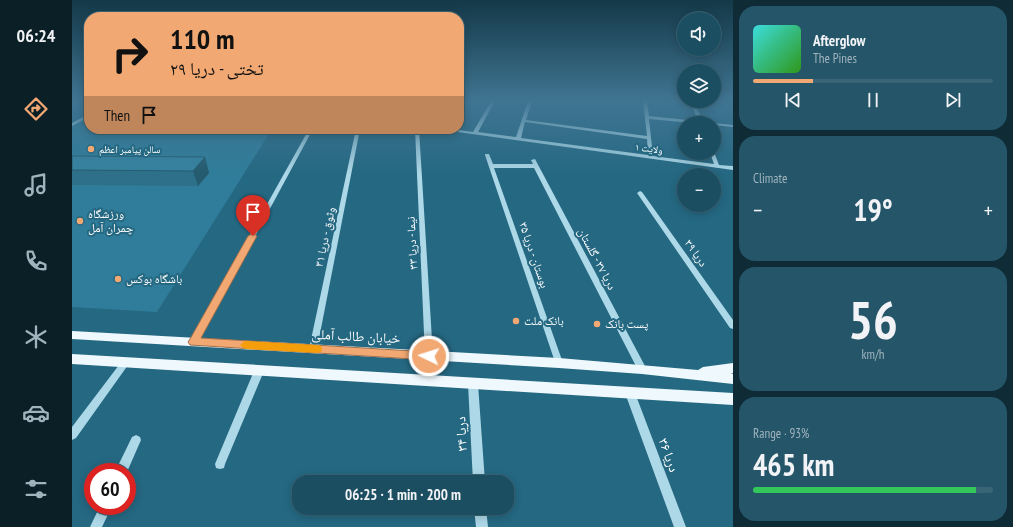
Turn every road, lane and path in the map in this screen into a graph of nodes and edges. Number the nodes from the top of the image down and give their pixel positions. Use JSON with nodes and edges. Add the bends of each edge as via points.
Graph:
{"nodes":[{"id":1,"x":479,"y":126,"type":"edge"},
{"id":2,"x":522,"y":126,"type":"edge"},
{"id":3,"x":558,"y":126,"type":"edge"},
{"id":4,"x":647,"y":126,"type":"edge"},
{"id":5,"x":464,"y":132,"type":"edge"},
{"id":6,"x":475,"y":133,"type":"junction"},
{"id":7,"x":308,"y":134,"type":"edge"},
{"id":8,"x":357,"y":134,"type":"edge"},
{"id":9,"x":417,"y":134,"type":"edge"},
{"id":10,"x":648,"y":138,"type":"junction"},
{"id":11,"x":518,"y":139,"type":"junction"},
{"id":12,"x":487,"y":155,"type":"dead end"},
{"id":13,"x":651,"y":157,"type":"junction"},
{"id":14,"x":715,"y":160,"type":"edge"},
{"id":15,"x":491,"y":166,"type":"junction"},
{"id":16,"x":717,"y":166,"type":"junction"},
{"id":17,"x":733,"y":168,"type":"edge"},
{"id":18,"x":640,"y":193,"type":"dead end"},
{"id":19,"x":733,"y":326,"type":"edge"},
{"id":20,"x":72,"y":335,"type":"edge"},
{"id":21,"x":93,"y":336,"type":"junction"},
{"id":22,"x":72,"y":341,"type":"edge"},
{"id":23,"x":194,"y":342,"type":"junction"},
{"id":24,"x":313,"y":349,"type":"junction"},
{"id":25,"x":429,"y":356,"type":"junction"},
{"id":26,"x":72,"y":359,"type":"edge"},
{"id":27,"x":125,"y":363,"type":"junction"},
{"id":28,"x":559,"y":363,"type":"junction"},
{"id":29,"x":733,"y":368,"type":"edge"},
{"id":30,"x":642,"y":369,"type":"junction"},
{"id":31,"x":259,"y":371,"type":"junction"},
{"id":32,"x":689,"y":374,"type":"junction"},
{"id":33,"x":733,"y":379,"type":"edge"},
{"id":34,"x":473,"y":384,"type":"junction"},
{"id":35,"x":630,"y":393,"type":"junction"},
{"id":36,"x":705,"y":398,"type":"junction"},
{"id":37,"x":733,"y":399,"type":"edge"},
{"id":38,"x":733,"y":406,"type":"edge"},
{"id":39,"x":72,"y":436,"type":"edge"},
{"id":40,"x":136,"y":440,"type":"dead end"},
{"id":41,"x":125,"y":463,"type":"edge"},
{"id":42,"x":220,"y":464,"type":"dead end"},
{"id":43,"x":479,"y":475,"type":"edge"},
{"id":44,"x":102,"y":515,"type":"edge"},
{"id":45,"x":481,"y":515,"type":"edge"},
{"id":46,"x":96,"y":527,"type":"edge"},
{"id":47,"x":482,"y":527,"type":"edge"},
{"id":48,"x":680,"y":527,"type":"edge"}],
"edges":[{"from":1,"to":6,"type":"street"},
{"from":2,"to":11,"type":"street"},
{"from":3,"to":10,"type":"street"},
{"from":4,"to":10,"type":"street"},
{"from":5,"to":6,"type":"street","name":"ولایت ۱"},
{"from":6,"to":11,"type":"street","name":"ولایت ۱"},
{"from":7,"to":23,"type":"street"},
{"from":8,"to":24,"type":"street","name":"وثوق - دریا ۳۱"},
{"from":9,"to":25,"type":"street","name":"نیما - دریا ۳۳"},
{"from":10,"to":13,"type":"street"},
{"from":11,"to":13,"type":"street","name":"ولایت ۱"},
{"from":12,"to":15,"type":"street","name":"بوستان - دریا ۳۵"},
{"from":13,"to":16,"type":"street","name":"ولایت ۱"},
{"from":14,"to":16,"type":"street"},
{"from":15,"to":28,"type":"street","name":"بوستان - دریا ۳۵"},
{"from":15,"to":30,"type":"street","name":"دریا ۳۷ - گلستان","via":[[535,163]]},
{"from":16,"to":17,"type":"street","name":"ولایت ۱"},
{"from":18,"to":19,"type":"street","name":"دریا ۳۹"},
{"from":20,"to":21,"type":"main road","name":"خیابان طالب آملی"},
{"from":21,"to":22,"type":"main road"},
{"from":21,"to":23,"type":"main road","name":"خیابان طالب آملی"},
{"from":23,"to":24,"type":"main road","name":"خیابان طالب آملی"},
{"from":24,"to":25,"type":"main road","name":"خیابان طالب آملی"},
{"from":25,"to":28,"type":"main road","name":"خیابان طالب آملی"},
{"from":26,"to":27,"type":"main road"},
{"from":27,"to":31,"type":"main road"},
{"from":27,"to":39,"type":"street"},
{"from":28,"to":30,"type":"main road","name":"خیابان طالب آملی"},
{"from":29,"to":32,"type":"main road"},
{"from":30,"to":32,"type":"main road","name":"خیابان طالب آملی"},
{"from":31,"to":34,"type":"main road"},
{"from":31,"to":42,"type":"street"},
{"from":32,"to":33,"type":"main road","name":"خیابان طالب آملی"},
{"from":34,"to":35,"type":"main road"},
{"from":34,"to":43,"type":"street","name":"دریا ۳۴"},
{"from":35,"to":36,"type":"main road"},
{"from":35,"to":48,"type":"street","name":"دریا ۳۶"},
{"from":36,"to":37,"type":"main road"},
{"from":36,"to":38,"type":"main road"},
{"from":40,"to":41,"type":"street"},
{"from":44,"to":46,"type":"street"},
{"from":45,"to":47,"type":"street"}]}
